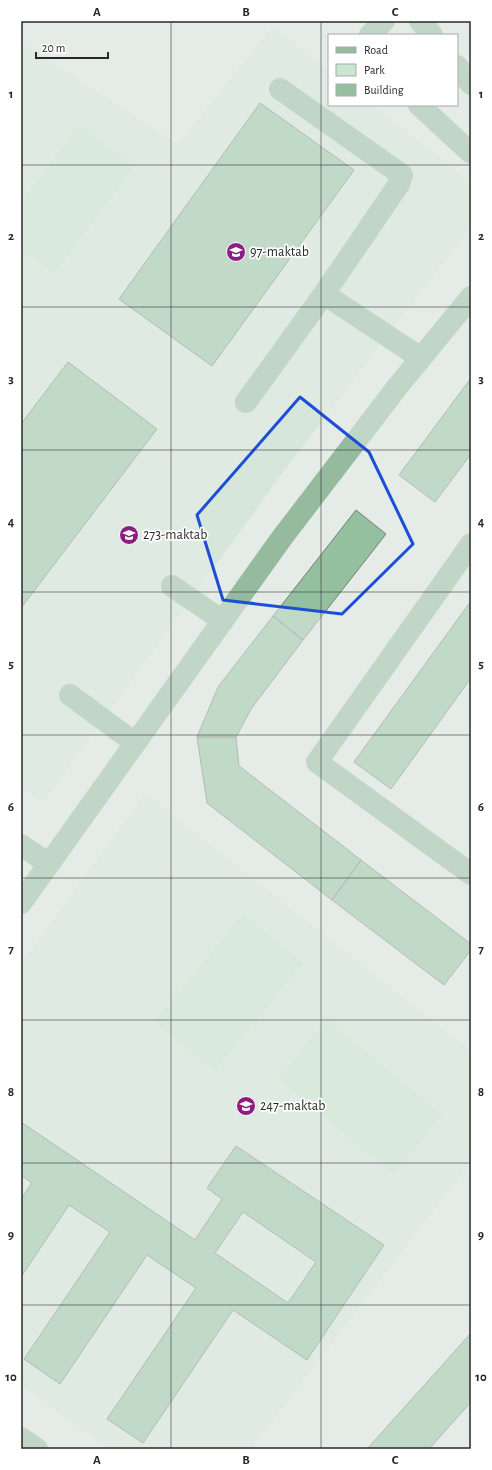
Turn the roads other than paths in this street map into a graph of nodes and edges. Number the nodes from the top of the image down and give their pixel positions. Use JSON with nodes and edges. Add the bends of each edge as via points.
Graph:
{"nodes":[{"id":1,"x":384,"y":21,"type":"edge"},
{"id":2,"x":420,"y":21,"type":"edge"},
{"id":3,"x":371,"y":34,"type":"edge"},
{"id":4,"x":431,"y":34,"type":"edge"},
{"id":5,"x":458,"y":67,"type":"edge"},
{"id":6,"x":471,"y":84,"type":"edge"},
{"id":7,"x":280,"y":89,"type":"dead end"},
{"id":8,"x":420,"y":106,"type":"edge"},
{"id":9,"x":471,"y":153,"type":"edge"},
{"id":10,"x":324,"y":294,"type":"junction"},
{"id":11,"x":471,"y":297,"type":"edge"},
{"id":12,"x":421,"y":358,"type":"junction"},
{"id":13,"x":246,"y":402,"type":"dead end"},
{"id":14,"x":471,"y":544,"type":"edge"},
{"id":15,"x":172,"y":586,"type":"dead end"},
{"id":16,"x":223,"y":621,"type":"junction"},
{"id":17,"x":70,"y":695,"type":"dead end"},
{"id":18,"x":135,"y":743,"type":"junction"},
{"id":19,"x":21,"y":845,"type":"edge"},
{"id":20,"x":49,"y":864,"type":"junction"},
{"id":21,"x":471,"y":874,"type":"edge"},
{"id":22,"x":21,"y":903,"type":"edge"},
{"id":23,"x":21,"y":1438,"type":"edge"},
{"id":24,"x":36,"y":1449,"type":"edge"}],
"edges":[{"from":1,"to":3,"type":"street"},
{"from":2,"to":4,"type":"street"},
{"from":5,"to":6,"type":"street"},
{"from":7,"to":10,"type":"street","via":[[402,175],[400,184]]},
{"from":8,"to":9,"type":"street"},
{"from":10,"to":12,"type":"street"},
{"from":10,"to":13,"type":"street"},
{"from":11,"to":12,"type":"street"},
{"from":12,"to":16,"type":"street","via":[[281,539]]},
{"from":14,"to":21,"type":"street","via":[[316,762]]},
{"from":15,"to":16,"type":"street"},
{"from":16,"to":18,"type":"street"},
{"from":17,"to":18,"type":"street"},
{"from":18,"to":20,"type":"street"},
{"from":19,"to":20,"type":"street"},
{"from":20,"to":22,"type":"street"},
{"from":23,"to":24,"type":"street"}]}
